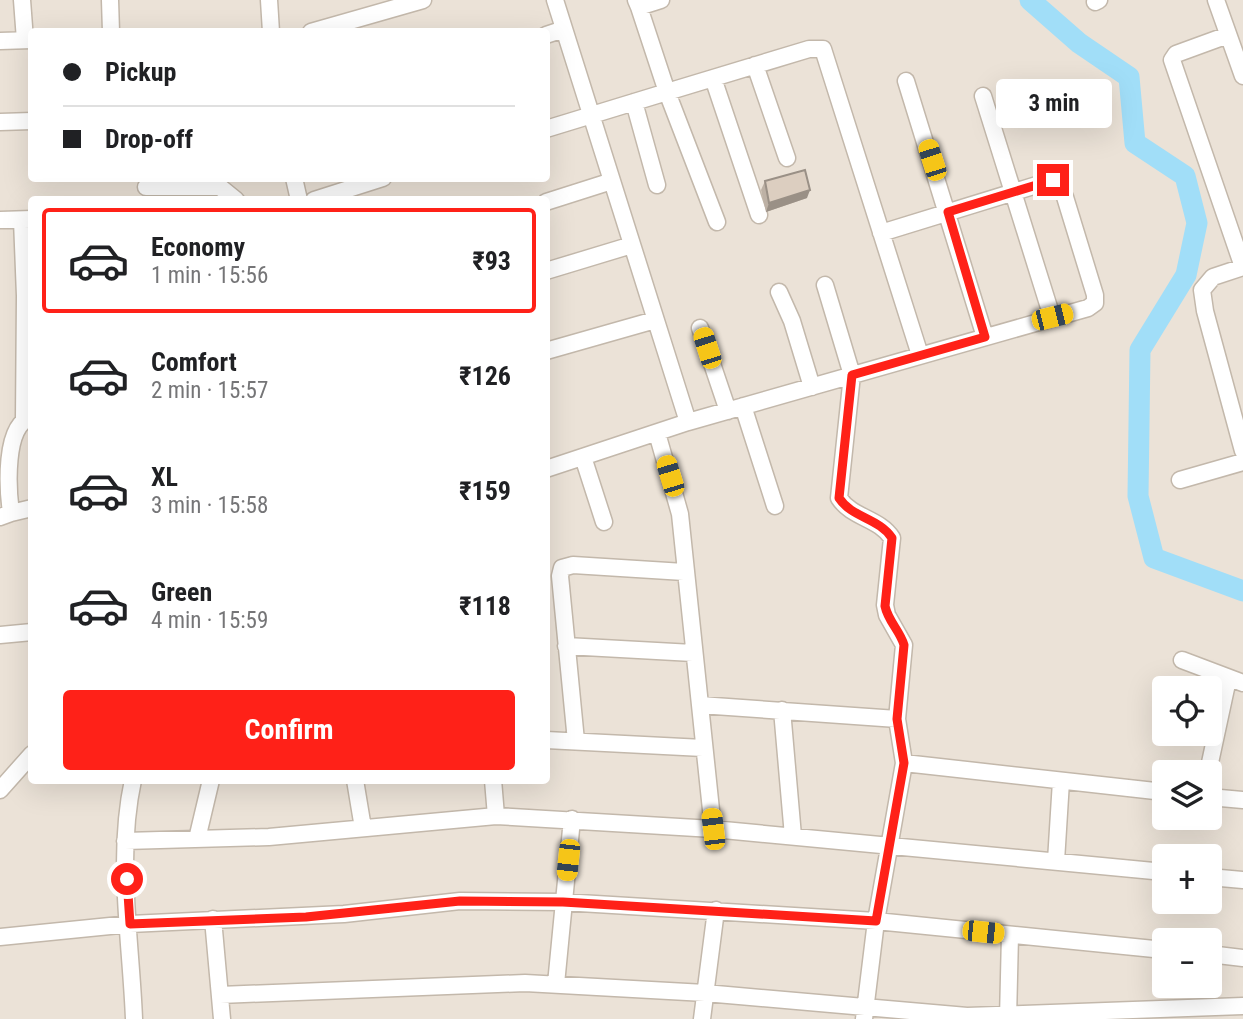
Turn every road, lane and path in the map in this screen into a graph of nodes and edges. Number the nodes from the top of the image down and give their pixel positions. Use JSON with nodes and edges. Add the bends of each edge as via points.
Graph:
{"nodes":[{"id":1,"x":22,"y":0,"type":"edge"},
{"id":2,"x":110,"y":0,"type":"edge"},
{"id":3,"x":269,"y":0,"type":"edge"},
{"id":4,"x":423,"y":0,"type":"edge"},
{"id":5,"x":555,"y":0,"type":"edge"},
{"id":6,"x":661,"y":0,"type":"edge"},
{"id":7,"x":1216,"y":0,"type":"edge"},
{"id":8,"x":637,"y":4,"type":"edge"},
{"id":9,"x":111,"y":28,"type":"edge"},
{"id":10,"x":271,"y":28,"type":"edge"},
{"id":11,"x":325,"y":28,"type":"edge"},
{"id":12,"x":564,"y":29,"type":"junction"},
{"id":13,"x":550,"y":34,"type":"edge"},
{"id":14,"x":1228,"y":35,"type":"junction"},
{"id":15,"x":28,"y":40,"type":"edge"},
{"id":16,"x":0,"y":41,"type":"edge"},
{"id":17,"x":755,"y":65,"type":"junction"},
{"id":18,"x":1243,"y":76,"type":"edge"},
{"id":19,"x":713,"y":78,"type":"junction"},
{"id":20,"x":906,"y":80,"type":"dead end"},
{"id":21,"x":667,"y":92,"type":"junction"},
{"id":22,"x":983,"y":96,"type":"dead end"},
{"id":23,"x":634,"y":102,"type":"junction"},
{"id":24,"x":591,"y":115,"type":"junction"},
{"id":25,"x":28,"y":121,"type":"edge"},
{"id":26,"x":0,"y":122,"type":"edge"},
{"id":27,"x":550,"y":128,"type":"edge"},
{"id":28,"x":787,"y":158,"type":"dead end"},
{"id":29,"x":1053,"y":180,"type":"dead end"},
{"id":30,"x":611,"y":181,"type":"junction"},
{"id":31,"x":370,"y":182,"type":"edge"},
{"id":32,"x":657,"y":185,"type":"dead end"},
{"id":33,"x":146,"y":188,"type":"edge"},
{"id":34,"x":1015,"y":192,"type":"junction"},
{"id":35,"x":231,"y":196,"type":"edge"},
{"id":36,"x":327,"y":196,"type":"edge"},
{"id":37,"x":1065,"y":197,"type":"dead end"},
{"id":38,"x":550,"y":201,"type":"edge"},
{"id":39,"x":948,"y":212,"type":"junction"},
{"id":40,"x":759,"y":215,"type":"dead end"},
{"id":41,"x":0,"y":220,"type":"edge"},
{"id":42,"x":27,"y":220,"type":"edge"},
{"id":43,"x":717,"y":222,"type":"dead end"},
{"id":44,"x":881,"y":233,"type":"junction"},
{"id":45,"x":632,"y":246,"type":"junction"},
{"id":46,"x":1243,"y":267,"type":"edge"},
{"id":47,"x":550,"y":270,"type":"edge"},
{"id":48,"x":825,"y":285,"type":"dead end"},
{"id":49,"x":779,"y":292,"type":"dead end"},
{"id":50,"x":1052,"y":317,"type":"junction"},
{"id":51,"x":655,"y":320,"type":"junction"},
{"id":52,"x":700,"y":328,"type":"dead end"},
{"id":53,"x":985,"y":337,"type":"junction"},
{"id":54,"x":550,"y":350,"type":"edge"},
{"id":55,"x":920,"y":355,"type":"junction"},
{"id":56,"x":852,"y":375,"type":"junction"},
{"id":57,"x":812,"y":387,"type":"junction"},
{"id":58,"x":735,"y":409,"type":"junction"},
{"id":59,"x":28,"y":418,"type":"edge"},
{"id":60,"x":688,"y":422,"type":"junction"},
{"id":61,"x":657,"y":433,"type":"junction"},
{"id":62,"x":1243,"y":452,"type":"edge"},
{"id":63,"x":583,"y":457,"type":"junction"},
{"id":64,"x":1243,"y":462,"type":"edge"},
{"id":65,"x":550,"y":468,"type":"edge"},
{"id":66,"x":1180,"y":480,"type":"dead end"},
{"id":67,"x":775,"y":506,"type":"dead end"},
{"id":68,"x":28,"y":509,"type":"edge"},
{"id":69,"x":6,"y":515,"type":"edge"},
{"id":70,"x":604,"y":522,"type":"dead end"},
{"id":71,"x":684,"y":572,"type":"junction"},
{"id":72,"x":28,"y":632,"type":"edge"},
{"id":73,"x":0,"y":635,"type":"edge"},
{"id":74,"x":566,"y":646,"type":"junction"},
{"id":75,"x":693,"y":653,"type":"junction"},
{"id":76,"x":1182,"y":660,"type":"dead end"},
{"id":77,"x":1236,"y":682,"type":"edge"},
{"id":78,"x":700,"y":705,"type":"junction"},
{"id":79,"x":782,"y":710,"type":"junction"},
{"id":80,"x":897,"y":719,"type":"junction"},
{"id":81,"x":550,"y":740,"type":"edge"},
{"id":82,"x":576,"y":741,"type":"junction"},
{"id":83,"x":703,"y":748,"type":"junction"},
{"id":84,"x":28,"y":758,"type":"edge"},
{"id":85,"x":1212,"y":760,"type":"edge"},
{"id":86,"x":904,"y":763,"type":"junction"},
{"id":87,"x":1061,"y":780,"type":"junction"},
{"id":88,"x":133,"y":784,"type":"edge"},
{"id":89,"x":210,"y":784,"type":"edge"},
{"id":90,"x":356,"y":784,"type":"edge"},
{"id":91,"x":493,"y":784,"type":"edge"},
{"id":92,"x":0,"y":790,"type":"edge"},
{"id":93,"x":1152,"y":791,"type":"edge"},
{"id":94,"x":1222,"y":798,"type":"edge"},
{"id":95,"x":1243,"y":800,"type":"edge"},
{"id":96,"x":496,"y":816,"type":"junction"},
{"id":97,"x":572,"y":819,"type":"junction"},
{"id":98,"x":363,"y":828,"type":"junction"},
{"id":99,"x":713,"y":829,"type":"junction"},
{"id":100,"x":793,"y":836,"type":"junction"},
{"id":101,"x":197,"y":839,"type":"junction"},
{"id":102,"x":125,"y":841,"type":"junction"},
{"id":103,"x":891,"y":844,"type":"junction"},
{"id":104,"x":1056,"y":861,"type":"junction"},
{"id":105,"x":1152,"y":871,"type":"edge"},
{"id":106,"x":1222,"y":878,"type":"edge"},
{"id":107,"x":1243,"y":880,"type":"edge"},
{"id":108,"x":563,"y":902,"type":"junction"},
{"id":109,"x":716,"y":910,"type":"junction"},
{"id":110,"x":213,"y":919,"type":"junction"},
{"id":111,"x":876,"y":921,"type":"junction"},
{"id":112,"x":130,"y":924,"type":"junction"},
{"id":113,"x":1010,"y":935,"type":"junction"},
{"id":114,"x":0,"y":937,"type":"edge"},
{"id":115,"x":1152,"y":949,"type":"edge"},
{"id":116,"x":1222,"y":956,"type":"edge"},
{"id":117,"x":1243,"y":958,"type":"edge"},
{"id":118,"x":556,"y":984,"type":"junction"},
{"id":119,"x":705,"y":993,"type":"junction"},
{"id":120,"x":220,"y":995,"type":"junction"},
{"id":121,"x":1243,"y":1006,"type":"edge"},
{"id":122,"x":865,"y":1013,"type":"edge"},
{"id":123,"x":1008,"y":1017,"type":"edge"},
{"id":124,"x":134,"y":1019,"type":"edge"},
{"id":125,"x":222,"y":1019,"type":"edge"},
{"id":126,"x":702,"y":1019,"type":"edge"}],
"edges":[{"from":1,"to":15,"type":"street"},
{"from":2,"to":9,"type":"street"},
{"from":3,"to":10,"type":"street"},
{"from":4,"to":11,"type":"street"},
{"from":5,"to":12,"type":"street"},
{"from":6,"to":8,"type":"street"},
{"from":7,"to":14,"type":"street"},
{"from":8,"to":21,"type":"street"},
{"from":12,"to":13,"type":"street"},
{"from":12,"to":24,"type":"street"},
{"from":14,"to":18,"type":"street"},
{"from":14,"to":46,"type":"street","via":[[1176,54],[1172,60]]},
{"from":15,"to":16,"type":"street"},
{"from":17,"to":19,"type":"street"},
{"from":17,"to":28,"type":"street"},
{"from":17,"to":44,"type":"street","via":[[814,48],[825,52]]},
{"from":19,"to":21,"type":"street"},
{"from":19,"to":40,"type":"street"},
{"from":20,"to":39,"type":"street"},
{"from":21,"to":23,"type":"street"},
{"from":21,"to":43,"type":"street"},
{"from":22,"to":34,"type":"street"},
{"from":23,"to":24,"type":"street"},
{"from":23,"to":32,"type":"street"},
{"from":24,"to":27,"type":"street"},
{"from":24,"to":30,"type":"street"},
{"from":25,"to":26,"type":"street"},
{"from":29,"to":34,"type":"street"},
{"from":30,"to":38,"type":"street"},
{"from":30,"to":45,"type":"street"},
{"from":31,"to":36,"type":"street"},
{"from":33,"to":35,"type":"street","via":[[219,187]]},
{"from":34,"to":39,"type":"street"},
{"from":34,"to":50,"type":"street"},
{"from":37,"to":50,"type":"street","via":[[1095,303]]},
{"from":39,"to":44,"type":"street"},
{"from":39,"to":53,"type":"street"},
{"from":41,"to":42,"type":"street"},
{"from":42,"to":59,"type":"street"},
{"from":44,"to":55,"type":"street"},
{"from":45,"to":47,"type":"street"},
{"from":45,"to":51,"type":"street"},
{"from":46,"to":62,"type":"street","via":[[1213,276],[1202,290]]},
{"from":48,"to":56,"type":"street"},
{"from":49,"to":57,"type":"street"},
{"from":50,"to":53,"type":"street"},
{"from":51,"to":54,"type":"street"},
{"from":51,"to":60,"type":"street"},
{"from":52,"to":58,"type":"street"},
{"from":53,"to":55,"type":"street"},
{"from":55,"to":56,"type":"street"},
{"from":56,"to":57,"type":"street"},
{"from":56,"to":80,"type":"street","via":[[839,498],[844,506],[878,523],[892,538],[885,606],[904,645]]},
{"from":57,"to":58,"type":"street"},
{"from":58,"to":60,"type":"street"},
{"from":58,"to":67,"type":"street"},
{"from":59,"to":69,"type":"street","via":[[16,428],[10,454]]},
{"from":60,"to":61,"type":"street"},
{"from":61,"to":63,"type":"street"},
{"from":61,"to":71,"type":"street","via":[[676,497]]},
{"from":63,"to":65,"type":"street"},
{"from":63,"to":70,"type":"street"},
{"from":64,"to":66,"type":"street"},
{"from":68,"to":69,"type":"street"},
{"from":71,"to":74,"type":"street","via":[[562,568]]},
{"from":71,"to":75,"type":"street"},
{"from":72,"to":73,"type":"street"},
{"from":74,"to":75,"type":"street"},
{"from":74,"to":82,"type":"street"},
{"from":75,"to":78,"type":"street"},
{"from":76,"to":77,"type":"street"},
{"from":77,"to":85,"type":"street"},
{"from":78,"to":79,"type":"street"},
{"from":78,"to":83,"type":"street"},
{"from":79,"to":80,"type":"street"},
{"from":79,"to":100,"type":"street"},
{"from":80,"to":86,"type":"street"},
{"from":81,"to":82,"type":"street"},
{"from":82,"to":83,"type":"street"},
{"from":83,"to":99,"type":"street"},
{"from":84,"to":92,"type":"street"},
{"from":86,"to":87,"type":"street"},
{"from":86,"to":103,"type":"street"},
{"from":87,"to":93,"type":"street"},
{"from":87,"to":104,"type":"street"},
{"from":88,"to":102,"type":"street"},
{"from":89,"to":101,"type":"street"},
{"from":90,"to":98,"type":"street"},
{"from":91,"to":96,"type":"street"},
{"from":94,"to":95,"type":"street"},
{"from":96,"to":97,"type":"street"},
{"from":96,"to":98,"type":"street"},
{"from":97,"to":99,"type":"street"},
{"from":97,"to":108,"type":"street"},
{"from":98,"to":101,"type":"street"},
{"from":99,"to":100,"type":"street"},
{"from":100,"to":103,"type":"street"},
{"from":101,"to":102,"type":"street"},
{"from":102,"to":112,"type":"street"},
{"from":103,"to":104,"type":"street"},
{"from":103,"to":111,"type":"street"},
{"from":104,"to":105,"type":"street"},
{"from":106,"to":107,"type":"street"},
{"from":108,"to":109,"type":"street"},
{"from":108,"to":110,"type":"street","via":[[460,901],[306,917]]},
{"from":108,"to":118,"type":"street"},
{"from":109,"to":111,"type":"street"},
{"from":109,"to":119,"type":"street"},
{"from":110,"to":112,"type":"street"},
{"from":110,"to":120,"type":"street"},
{"from":111,"to":113,"type":"street"},
{"from":111,"to":122,"type":"street"},
{"from":112,"to":114,"type":"street"},
{"from":112,"to":124,"type":"street"},
{"from":113,"to":115,"type":"street"},
{"from":113,"to":123,"type":"street"},
{"from":116,"to":117,"type":"street"},
{"from":118,"to":119,"type":"street"},
{"from":118,"to":120,"type":"street"},
{"from":119,"to":122,"type":"street"},
{"from":119,"to":126,"type":"street"},
{"from":120,"to":125,"type":"street"},
{"from":121,"to":123,"type":"street"},
{"from":122,"to":123,"type":"street"}]}
